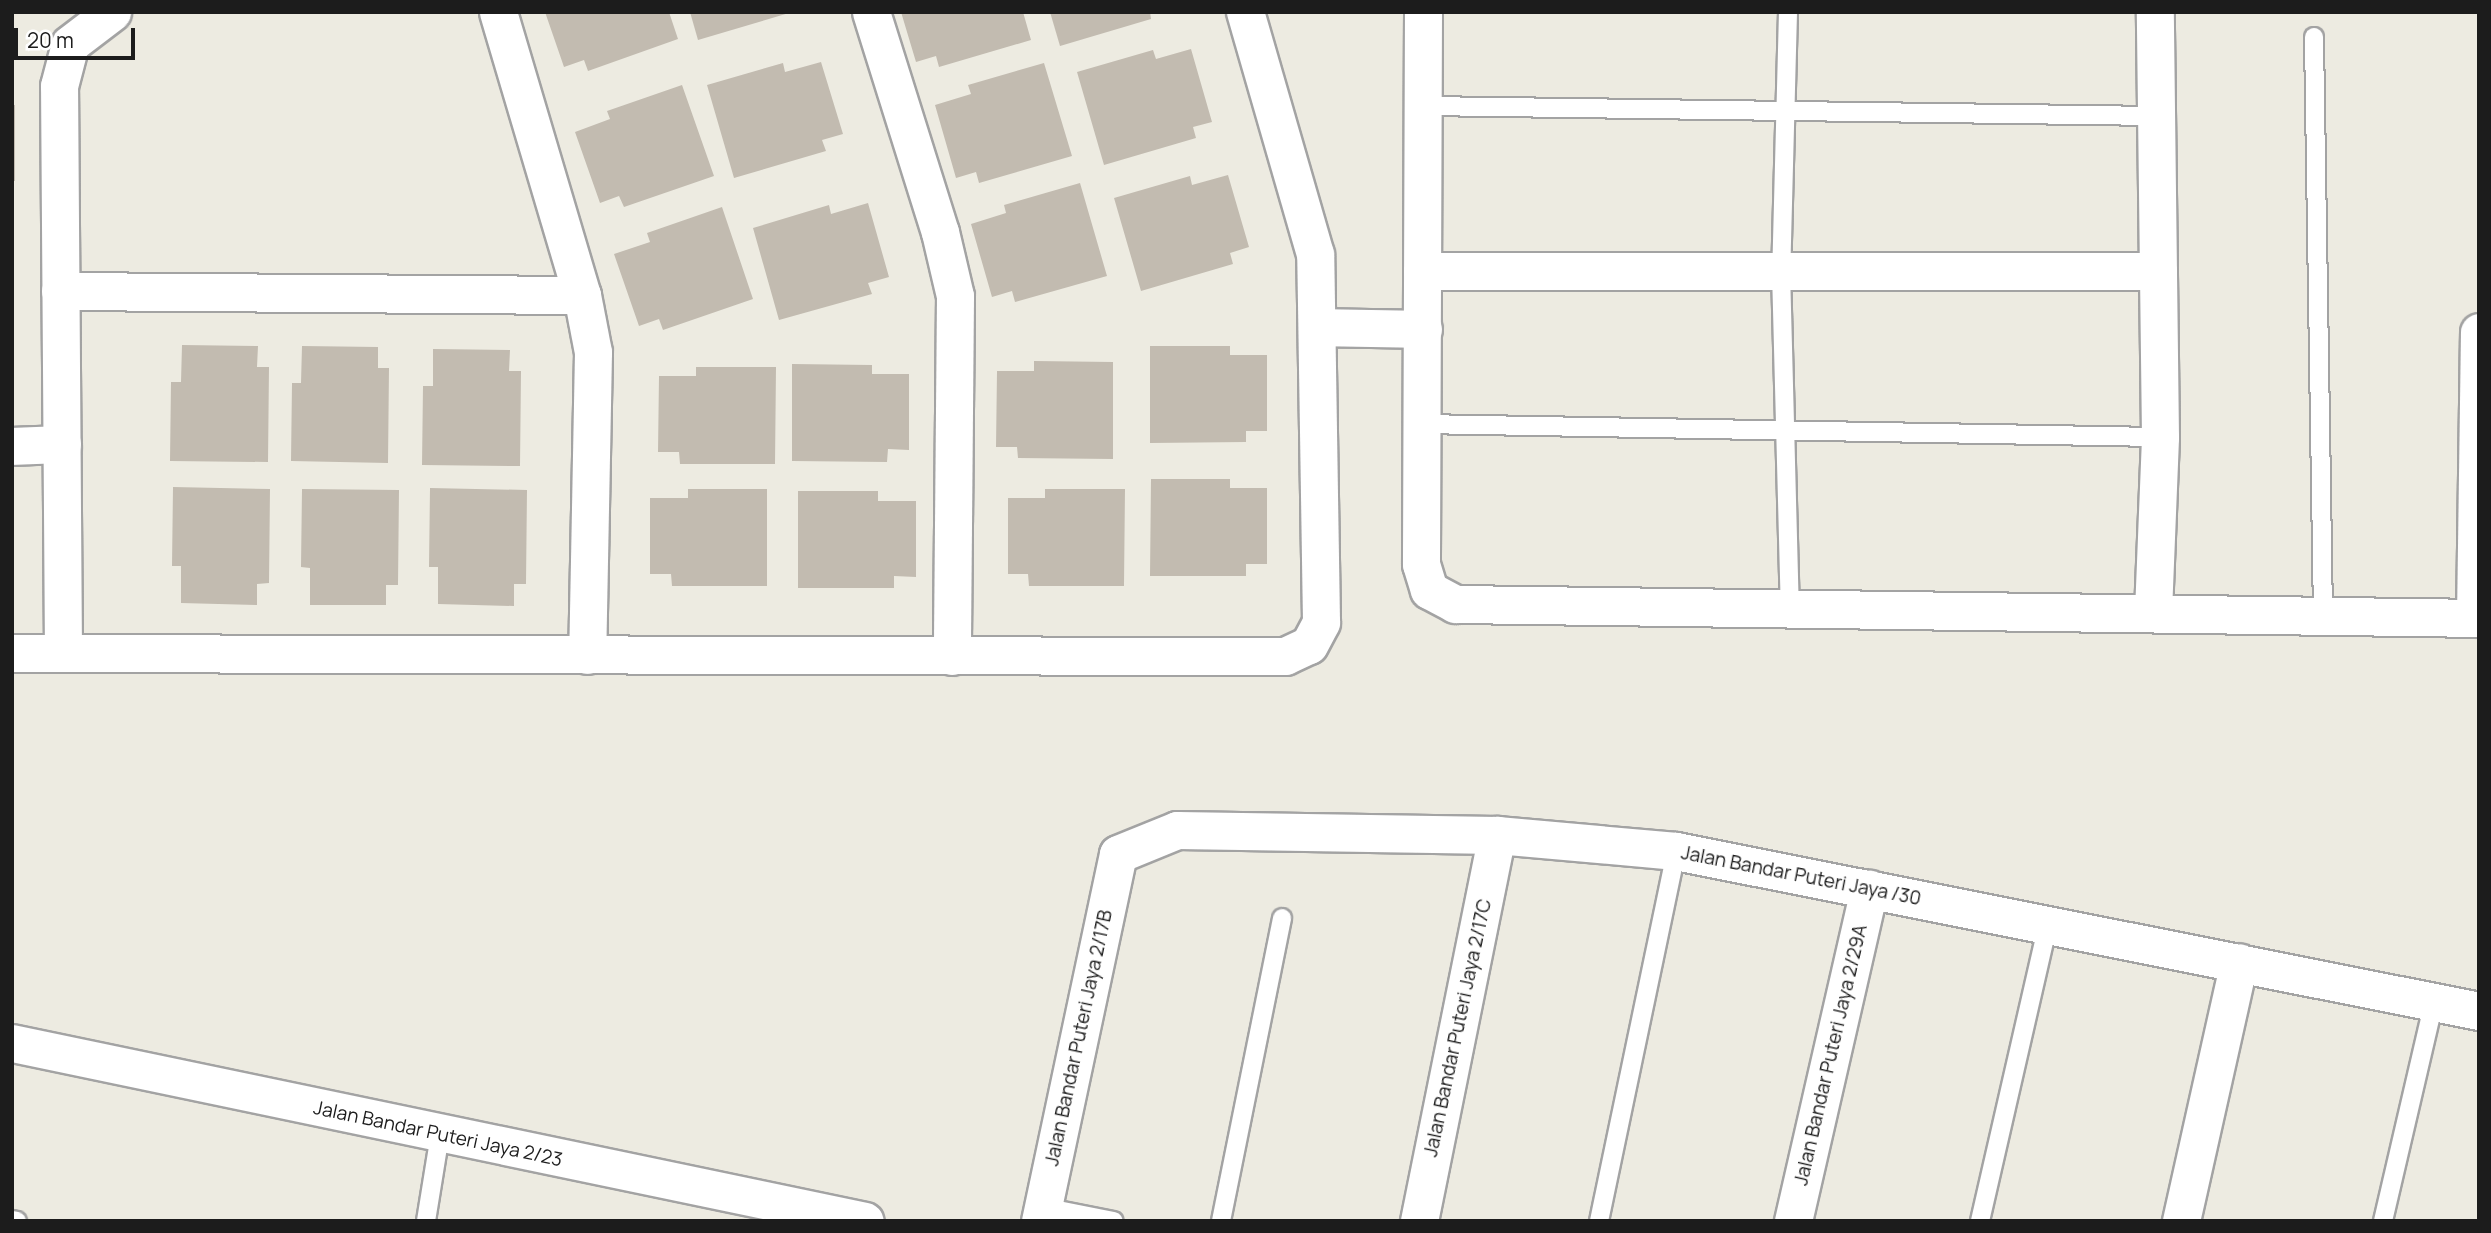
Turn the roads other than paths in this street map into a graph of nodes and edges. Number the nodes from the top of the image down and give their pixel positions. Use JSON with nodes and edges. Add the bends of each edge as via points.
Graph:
{"nodes":[{"id":1,"x":111,"y":12,"type":"edge"},
{"id":2,"x":498,"y":12,"type":"edge"},
{"id":3,"x":872,"y":12,"type":"edge"},
{"id":4,"x":1245,"y":12,"type":"edge"},
{"id":5,"x":1423,"y":12,"type":"edge"},
{"id":6,"x":1787,"y":12,"type":"edge"},
{"id":7,"x":2155,"y":12,"type":"edge"},
{"id":8,"x":2314,"y":37,"type":"dead end"},
{"id":9,"x":1423,"y":106,"type":"junction"},
{"id":10,"x":1787,"y":108,"type":"junction"},
{"id":11,"x":2156,"y":116,"type":"junction"},
{"id":12,"x":1422,"y":271,"type":"junction"},
{"id":13,"x":1781,"y":271,"type":"junction"},
{"id":14,"x":2158,"y":271,"type":"junction"},
{"id":15,"x":61,"y":292,"type":"junction"},
{"id":16,"x":582,"y":295,"type":"junction"},
{"id":17,"x":1318,"y":327,"type":"junction"},
{"id":18,"x":1423,"y":329,"type":"junction"},
{"id":19,"x":2479,"y":332,"type":"edge"},
{"id":20,"x":1420,"y":424,"type":"junction"},
{"id":21,"x":1786,"y":431,"type":"junction"},
{"id":22,"x":2160,"y":438,"type":"junction"},
{"id":23,"x":62,"y":444,"type":"junction"},
{"id":24,"x":12,"y":446,"type":"edge"},
{"id":25,"x":1790,"y":610,"type":"junction"},
{"id":26,"x":2153,"y":612,"type":"junction"},
{"id":27,"x":2323,"y":616,"type":"junction"},
{"id":28,"x":2477,"y":618,"type":"edge"},
{"id":29,"x":12,"y":653,"type":"edge"},
{"id":30,"x":63,"y":653,"type":"junction"},
{"id":31,"x":587,"y":655,"type":"junction"},
{"id":32,"x":952,"y":656,"type":"junction"},
{"id":33,"x":1497,"y":835,"type":"junction"},
{"id":34,"x":1676,"y":850,"type":"junction"},
{"id":35,"x":1118,"y":854,"type":"joint"},
{"id":36,"x":1869,"y":889,"type":"junction"},
{"id":37,"x":1282,"y":918,"type":"dead end"},
{"id":38,"x":2048,"y":925,"type":"junction"},
{"id":39,"x":2239,"y":962,"type":"junction"},
{"id":40,"x":2434,"y":1000,"type":"junction"},
{"id":41,"x":2479,"y":1011,"type":"edge"},
{"id":42,"x":12,"y":1043,"type":"edge"},
{"id":43,"x":440,"y":1135,"type":"junction"},
{"id":44,"x":1041,"y":1214,"type":"edge"},
{"id":45,"x":12,"y":1220,"type":"edge"},
{"id":46,"x":18,"y":1221,"type":"edge"},
{"id":47,"x":426,"y":1221,"type":"edge"},
{"id":48,"x":864,"y":1221,"type":"edge"},
{"id":49,"x":1114,"y":1221,"type":"edge"},
{"id":50,"x":1221,"y":1221,"type":"edge"},
{"id":51,"x":1419,"y":1221,"type":"edge"},
{"id":52,"x":1599,"y":1221,"type":"edge"},
{"id":53,"x":1793,"y":1221,"type":"edge"},
{"id":54,"x":1980,"y":1221,"type":"edge"},
{"id":55,"x":2181,"y":1221,"type":"edge"},
{"id":56,"x":2383,"y":1221,"type":"edge"}],
"edges":[{"from":1,"to":15,"type":"street","via":[[70,44],[59,86]]},
{"from":2,"to":16,"type":"street"},
{"from":3,"to":32,"type":"street","via":[[940,232],[955,296]]},
{"from":4,"to":17,"type":"street","via":[[1315,254]]},
{"from":5,"to":9,"type":"street"},
{"from":6,"to":10,"type":"lane"},
{"from":7,"to":11,"type":"street"},
{"from":8,"to":27,"type":"lane"},
{"from":9,"to":10,"type":"lane"},
{"from":9,"to":12,"type":"street"},
{"from":10,"to":11,"type":"lane"},
{"from":10,"to":13,"type":"lane"},
{"from":11,"to":14,"type":"street"},
{"from":12,"to":13,"type":"street"},
{"from":12,"to":18,"type":"street"},
{"from":13,"to":14,"type":"street"},
{"from":13,"to":21,"type":"lane"},
{"from":14,"to":22,"type":"street"},
{"from":15,"to":16,"type":"street"},
{"from":15,"to":23,"type":"street"},
{"from":16,"to":31,"type":"street","via":[[593,352]]},
{"from":17,"to":18,"type":"street"},
{"from":17,"to":32,"type":"street","via":[[1321,622],[1309,645],[1284,656]]},
{"from":18,"to":20,"type":"street"},
{"from":19,"to":28,"type":"street"},
{"from":20,"to":21,"type":"lane"},
{"from":20,"to":25,"type":"street","via":[[1421,564],[1429,590],[1455,604]]},
{"from":21,"to":22,"type":"lane"},
{"from":21,"to":25,"type":"lane"},
{"from":22,"to":26,"type":"street"},
{"from":23,"to":24,"type":"street"},
{"from":23,"to":30,"type":"street"},
{"from":25,"to":26,"type":"street"},
{"from":26,"to":27,"type":"street"},
{"from":27,"to":28,"type":"street"},
{"from":29,"to":30,"type":"street"},
{"from":30,"to":31,"type":"street"},
{"from":31,"to":32,"type":"street"},
{"from":33,"to":34,"type":"street","name":"Jalan Bandar Puteri Jaya /30"},
{"from":33,"to":35,"type":"street","name":"Jalan Bandar Puteri Jaya /30","via":[[1177,830]]},
{"from":33,"to":51,"type":"street","name":"Jalan Bandar Puteri Jaya 2/17C"},
{"from":34,"to":36,"type":"street","name":"Jalan Bandar Puteri Jaya /30"},
{"from":34,"to":52,"type":"lane"},
{"from":35,"to":44,"type":"street","name":"Jalan Bandar Puteri Jaya 2/17B"},
{"from":36,"to":38,"type":"street","name":"Jalan Bandar Puteri Jaya /30"},
{"from":36,"to":53,"type":"street","name":"Jalan Bandar Puteri Jaya 2/29A"},
{"from":37,"to":50,"type":"lane"},
{"from":38,"to":39,"type":"street","name":"Jalan Bandar Puteri Jaya /30"},
{"from":38,"to":54,"type":"lane"},
{"from":39,"to":40,"type":"street","name":"Jalan Bandar Puteri Jaya /30"},
{"from":39,"to":55,"type":"street"},
{"from":40,"to":41,"type":"street","name":"Jalan Bandar Puteri Jaya /30"},
{"from":40,"to":56,"type":"lane"},
{"from":42,"to":43,"type":"street","name":"Jalan Bandar Puteri Jaya 2/23"},
{"from":43,"to":47,"type":"lane"},
{"from":43,"to":48,"type":"street","name":"Jalan Bandar Puteri Jaya 2/23"},
{"from":44,"to":49,"type":"lane"},
{"from":45,"to":46,"type":"lane"}]}
